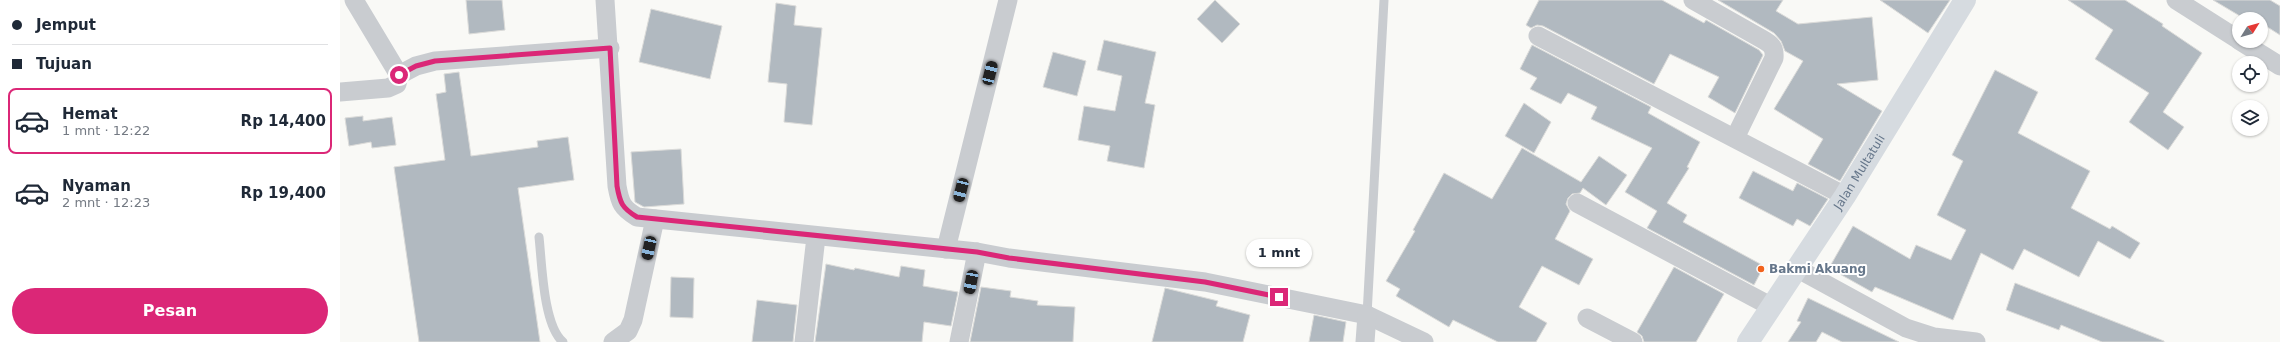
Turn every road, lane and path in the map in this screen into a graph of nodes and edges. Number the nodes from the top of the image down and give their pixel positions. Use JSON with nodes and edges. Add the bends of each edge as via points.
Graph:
{"nodes":[{"id":1,"x":354,"y":0,"type":"edge"},
{"id":2,"x":605,"y":0,"type":"edge"},
{"id":3,"x":1008,"y":0,"type":"edge"},
{"id":4,"x":1384,"y":0,"type":"edge"},
{"id":5,"x":1693,"y":0,"type":"edge"},
{"id":6,"x":1965,"y":0,"type":"edge"},
{"id":7,"x":2176,"y":0,"type":"edge"},
{"id":8,"x":1538,"y":36,"type":"dead end"},
{"id":9,"x":2232,"y":36,"type":"edge"},
{"id":10,"x":610,"y":48,"type":"junction"},
{"id":11,"x":2251,"y":48,"type":"edge"},
{"id":12,"x":2280,"y":66,"type":"edge"},
{"id":13,"x":399,"y":75,"type":"junction"},
{"id":14,"x":340,"y":92,"type":"edge"},
{"id":15,"x":1735,"y":138,"type":"junction"},
{"id":16,"x":1845,"y":196,"type":"junction"},
{"id":17,"x":1577,"y":203,"type":"dead end"},
{"id":18,"x":655,"y":219,"type":"junction"},
{"id":19,"x":539,"y":237,"type":"dead end"},
{"id":20,"x":816,"y":237,"type":"junction"},
{"id":21,"x":946,"y":249,"type":"junction"},
{"id":22,"x":977,"y":252,"type":"junction"},
{"id":23,"x":1798,"y":269,"type":"junction"},
{"id":24,"x":1772,"y":307,"type":"junction"},
{"id":25,"x":1368,"y":314,"type":"junction"},
{"id":26,"x":1587,"y":318,"type":"dead end"},
{"id":27,"x":1918,"y":337,"type":"edge"},
{"id":28,"x":562,"y":342,"type":"edge"},
{"id":29,"x":613,"y":342,"type":"edge"},
{"id":30,"x":804,"y":342,"type":"edge"},
{"id":31,"x":960,"y":342,"type":"edge"},
{"id":32,"x":1365,"y":342,"type":"edge"},
{"id":33,"x":1424,"y":342,"type":"edge"},
{"id":34,"x":1633,"y":342,"type":"edge"},
{"id":35,"x":1748,"y":342,"type":"edge"},
{"id":36,"x":1976,"y":342,"type":"edge"}],
"edges":[{"from":1,"to":13,"type":"street"},
{"from":2,"to":10,"type":"street"},
{"from":3,"to":21,"type":"street"},
{"from":4,"to":25,"type":"lane"},
{"from":5,"to":15,"type":"street","via":[[1762,38],[1775,50],[1774,58]]},
{"from":6,"to":16,"type":"main road","name":"Jalan Multatuli"},
{"from":7,"to":9,"type":"street"},
{"from":8,"to":15,"type":"street"},
{"from":10,"to":13,"type":"street","via":[[435,61],[416,66]]},
{"from":10,"to":18,"type":"street","via":[[613,146],[619,199],[625,210],[637,217]]},
{"from":11,"to":12,"type":"street"},
{"from":13,"to":14,"type":"street","via":[[397,84],[388,88]]},
{"from":15,"to":16,"type":"street"},
{"from":16,"to":23,"type":"main road","name":"Jalan Multatuli"},
{"from":17,"to":24,"type":"street"},
{"from":18,"to":20,"type":"street"},
{"from":18,"to":29,"type":"street","via":[[633,320],[628,331]]},
{"from":19,"to":28,"type":"lane","via":[[548,311],[553,329]]},
{"from":20,"to":21,"type":"street"},
{"from":20,"to":30,"type":"street"},
{"from":21,"to":22,"type":"street"},
{"from":22,"to":25,"type":"street","via":[[1205,282]]},
{"from":22,"to":31,"type":"street"},
{"from":23,"to":24,"type":"main road","name":"Jalan Multatuli"},
{"from":23,"to":27,"type":"street"},
{"from":24,"to":35,"type":"main road","name":"Jalan Multatuli"},
{"from":25,"to":32,"type":"street"},
{"from":25,"to":33,"type":"street"},
{"from":26,"to":34,"type":"street"},
{"from":27,"to":36,"type":"street"}]}
